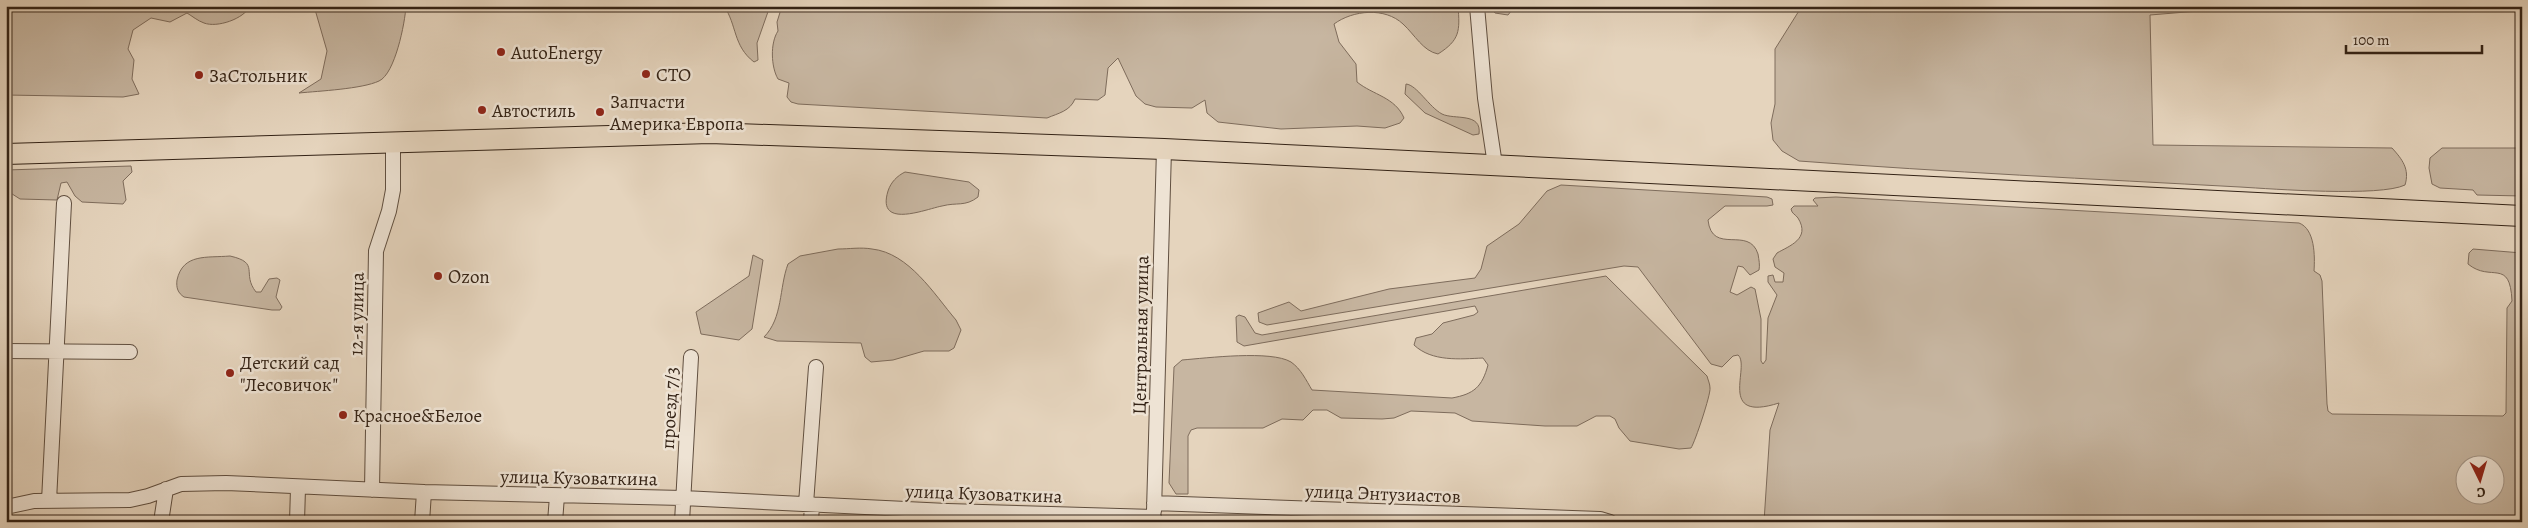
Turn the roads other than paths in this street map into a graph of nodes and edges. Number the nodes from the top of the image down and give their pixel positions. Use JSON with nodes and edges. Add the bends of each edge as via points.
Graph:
{"nodes":[{"id":1,"x":1476,"y":6,"type":"edge"},
{"id":2,"x":393,"y":141,"type":"junction"},
{"id":3,"x":1164,"y":150,"type":"junction"},
{"id":4,"x":6,"y":154,"type":"edge"},
{"id":5,"x":1495,"y":165,"type":"junction"},
{"id":6,"x":64,"y":203,"type":"dead end"},
{"id":7,"x":2522,"y":216,"type":"edge"},
{"id":8,"x":6,"y":351,"type":"edge"},
{"id":9,"x":59,"y":352,"type":"junction"},
{"id":10,"x":130,"y":352,"type":"dead end"},
{"id":11,"x":690,"y":357,"type":"dead end"},
{"id":12,"x":816,"y":367,"type":"dead end"},
{"id":13,"x":298,"y":488,"type":"junction"},
{"id":14,"x":166,"y":489,"type":"junction"},
{"id":15,"x":372,"y":490,"type":"junction"},
{"id":16,"x":424,"y":492,"type":"junction"},
{"id":17,"x":557,"y":496,"type":"junction"},
{"id":18,"x":683,"y":498,"type":"junction"},
{"id":19,"x":50,"y":501,"type":"junction"},
{"id":20,"x":809,"y":504,"type":"junction"},
{"id":21,"x":6,"y":507,"type":"edge"},
{"id":22,"x":1154,"y":514,"type":"edge"},
{"id":23,"x":946,"y":516,"type":"edge"},
{"id":24,"x":1417,"y":517,"type":"edge"},
{"id":25,"x":161,"y":522,"type":"edge"},
{"id":26,"x":297,"y":522,"type":"edge"},
{"id":27,"x":422,"y":522,"type":"edge"},
{"id":28,"x":555,"y":522,"type":"edge"},
{"id":29,"x":682,"y":522,"type":"edge"},
{"id":30,"x":810,"y":522,"type":"edge"},
{"id":31,"x":1610,"y":522,"type":"edge"}],
"edges":[{"from":1,"to":5,"type":"street"},
{"from":2,"to":3,"type":"highway","via":[[710,133]]},
{"from":2,"to":4,"type":"highway"},
{"from":2,"to":15,"type":"street","name":"12-я улица","via":[[392,196],[376,251]]},
{"from":3,"to":5,"type":"highway"},
{"from":3,"to":22,"type":"street","name":"Центральная улица"},
{"from":5,"to":7,"type":"highway"},
{"from":6,"to":9,"type":"street"},
{"from":8,"to":9,"type":"street"},
{"from":9,"to":10,"type":"street"},
{"from":9,"to":19,"type":"street"},
{"from":11,"to":18,"type":"street","name":"проезд 7/3"},
{"from":12,"to":20,"type":"street"},
{"from":13,"to":14,"type":"street","name":"улица Кузоваткина","via":[[200,483]]},
{"from":13,"to":15,"type":"street","name":"улица Кузоваткина"},
{"from":13,"to":26,"type":"street"},
{"from":14,"to":19,"type":"street","name":"улица Кузоваткина","via":[[130,500]]},
{"from":14,"to":25,"type":"street"},
{"from":15,"to":16,"type":"street","name":"улица Кузоваткина"},
{"from":16,"to":17,"type":"street","name":"улица Кузоваткина"},
{"from":16,"to":27,"type":"street"},
{"from":17,"to":18,"type":"street","name":"улица Кузоваткина"},
{"from":17,"to":28,"type":"street"},
{"from":18,"to":20,"type":"street","name":"улица Кузоваткина"},
{"from":18,"to":29,"type":"street","name":"проезд 7/3"},
{"from":19,"to":21,"type":"street","name":"улица Кузоваткина"},
{"from":20,"to":23,"type":"street","name":"улица Кузоваткина"},
{"from":20,"to":30,"type":"street"},
{"from":22,"to":23,"type":"street","name":"улица Кузоваткина"},
{"from":22,"to":24,"type":"street","name":"улица Энтузиастов"},
{"from":24,"to":31,"type":"street","name":"улица Энтузиастов"}]}
